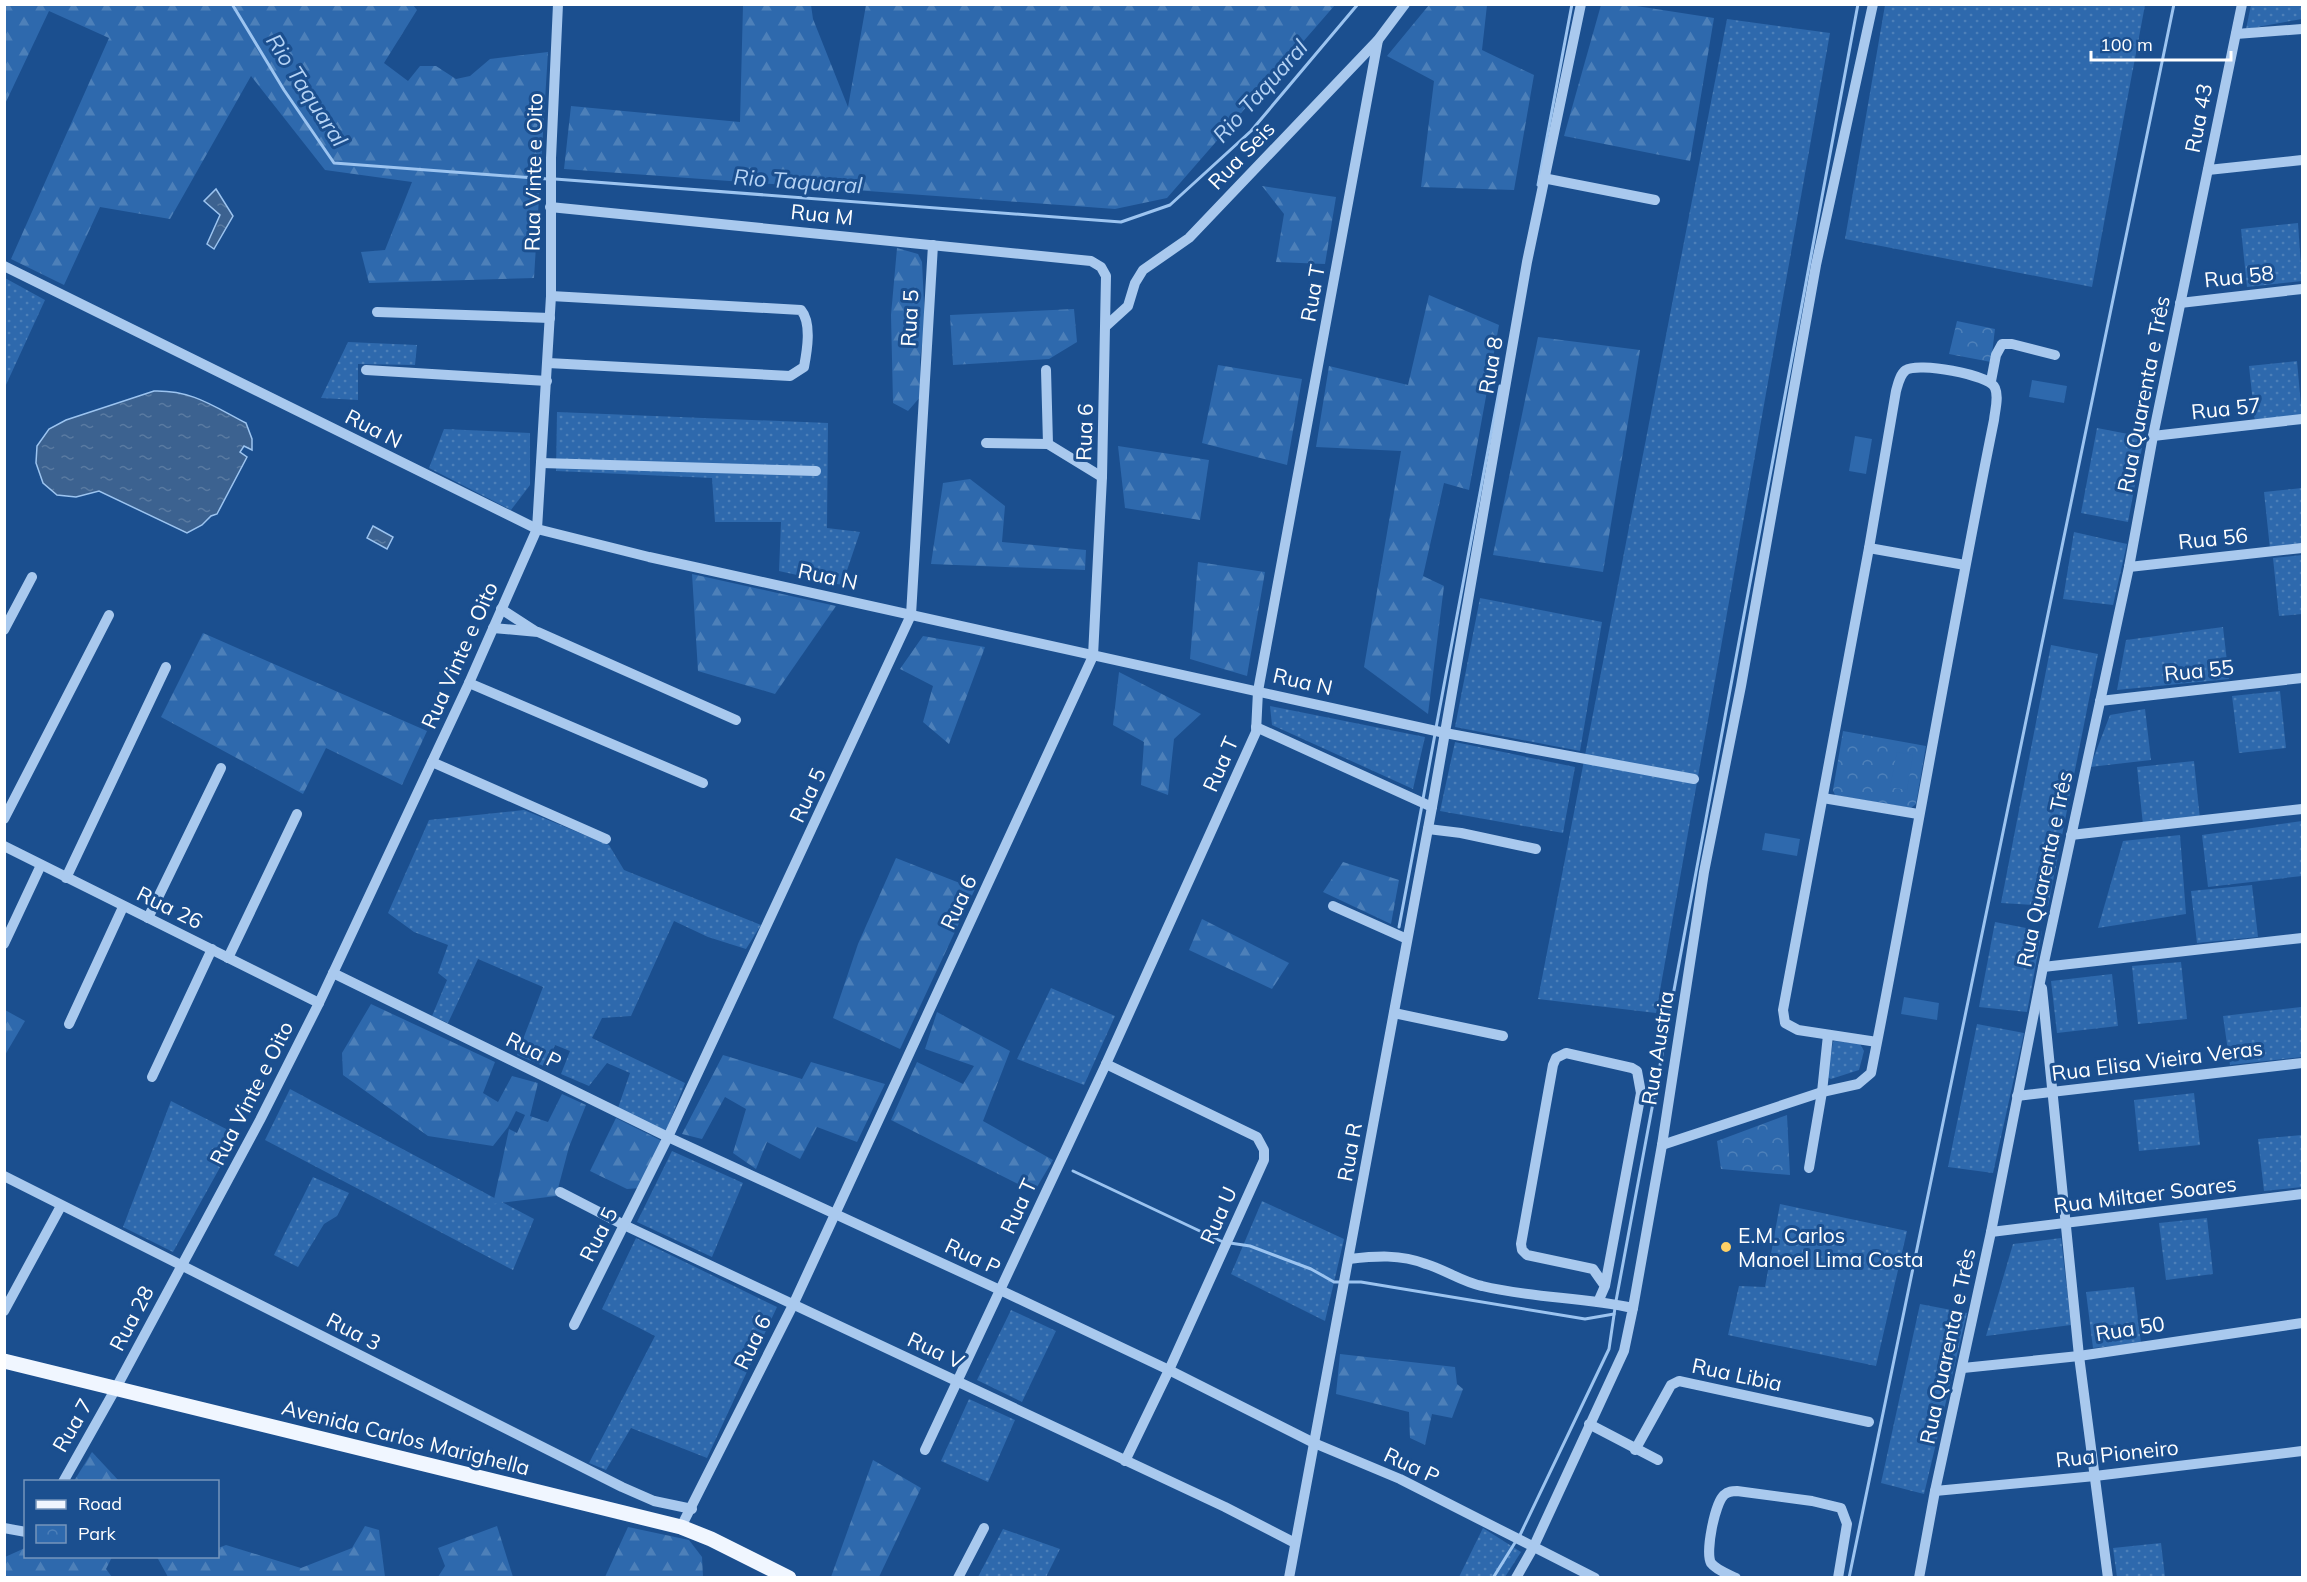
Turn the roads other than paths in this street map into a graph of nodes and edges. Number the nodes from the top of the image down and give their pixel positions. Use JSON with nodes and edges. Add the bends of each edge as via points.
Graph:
{"nodes":[{"id":1,"x":558,"y":4,"type":"edge"},
{"id":2,"x":1405,"y":4,"type":"edge"},
{"id":3,"x":1581,"y":4,"type":"edge"},
{"id":4,"x":1873,"y":4,"type":"edge"},
{"id":5,"x":2242,"y":4,"type":"edge"},
{"id":6,"x":2302,"y":29,"type":"edge"},
{"id":7,"x":2235,"y":34,"type":"junction"},
{"id":8,"x":1378,"y":40,"type":"junction"},
{"id":9,"x":2302,"y":160,"type":"edge"},
{"id":10,"x":2208,"y":170,"type":"junction"},
{"id":11,"x":1543,"y":178,"type":"junction"},
{"id":12,"x":1655,"y":200,"type":"dead end"},
{"id":13,"x":550,"y":207,"type":"junction"},
{"id":14,"x":933,"y":245,"type":"junction"},
{"id":15,"x":1091,"y":261,"type":"joint"},
{"id":16,"x":4,"y":266,"type":"edge"},
{"id":17,"x":2302,"y":289,"type":"edge"},
{"id":18,"x":551,"y":296,"type":"junction"},
{"id":19,"x":2181,"y":303,"type":"junction"},
{"id":20,"x":377,"y":312,"type":"dead end"},
{"id":21,"x":550,"y":318,"type":"junction"},
{"id":22,"x":1106,"y":326,"type":"junction"},
{"id":23,"x":2055,"y":355,"type":"dead end"},
{"id":24,"x":548,"y":363,"type":"junction"},
{"id":25,"x":366,"y":370,"type":"dead end"},
{"id":26,"x":1046,"y":370,"type":"dead end"},
{"id":27,"x":547,"y":381,"type":"junction"},
{"id":28,"x":1990,"y":381,"type":"junction"},
{"id":29,"x":2302,"y":419,"type":"edge"},
{"id":30,"x":2154,"y":436,"type":"junction"},
{"id":31,"x":986,"y":443,"type":"dead end"},
{"id":32,"x":1048,"y":444,"type":"junction"},
{"id":33,"x":541,"y":463,"type":"junction"},
{"id":34,"x":816,"y":471,"type":"dead end"},
{"id":35,"x":1102,"y":477,"type":"junction"},
{"id":36,"x":537,"y":529,"type":"junction"},
{"id":37,"x":1869,"y":548,"type":"junction"},
{"id":38,"x":2302,"y":548,"type":"edge"},
{"id":39,"x":1965,"y":565,"type":"junction"},
{"id":40,"x":2129,"y":567,"type":"junction"},
{"id":41,"x":32,"y":578,"type":"dead end"},
{"id":42,"x":501,"y":609,"type":"junction"},
{"id":43,"x":109,"y":615,"type":"dead end"},
{"id":44,"x":911,"y":615,"type":"junction"},
{"id":45,"x":493,"y":628,"type":"junction"},
{"id":46,"x":4,"y":630,"type":"edge"},
{"id":47,"x":538,"y":632,"type":"junction"},
{"id":48,"x":1094,"y":656,"type":"junction"},
{"id":49,"x":166,"y":668,"type":"dead end"},
{"id":50,"x":2302,"y":678,"type":"edge"},
{"id":51,"x":469,"y":683,"type":"junction"},
{"id":52,"x":1258,"y":691,"type":"junction"},
{"id":53,"x":2100,"y":701,"type":"junction"},
{"id":54,"x":736,"y":720,"type":"dead end"},
{"id":55,"x":1256,"y":727,"type":"junction"},
{"id":56,"x":1439,"y":732,"type":"junction"},
{"id":57,"x":432,"y":762,"type":"junction"},
{"id":58,"x":221,"y":768,"type":"dead end"},
{"id":59,"x":1694,"y":778,"type":"dead end"},
{"id":60,"x":702,"y":783,"type":"dead end"},
{"id":61,"x":1823,"y":798,"type":"junction"},
{"id":62,"x":1426,"y":804,"type":"junction"},
{"id":63,"x":2302,"y":809,"type":"edge"},
{"id":64,"x":297,"y":814,"type":"dead end"},
{"id":65,"x":1918,"y":814,"type":"junction"},
{"id":66,"x":4,"y":819,"type":"edge"},
{"id":67,"x":1428,"y":829,"type":"junction"},
{"id":68,"x":2071,"y":836,"type":"junction"},
{"id":69,"x":606,"y":839,"type":"dead end"},
{"id":70,"x":4,"y":846,"type":"edge"},
{"id":71,"x":1536,"y":849,"type":"dead end"},
{"id":72,"x":41,"y":865,"type":"junction"},
{"id":73,"x":66,"y":878,"type":"junction"},
{"id":74,"x":123,"y":906,"type":"junction"},
{"id":75,"x":1333,"y":906,"type":"dead end"},
{"id":76,"x":148,"y":918,"type":"junction"},
{"id":77,"x":2302,"y":938,"type":"edge"},
{"id":78,"x":1407,"y":939,"type":"junction"},
{"id":79,"x":4,"y":944,"type":"edge"},
{"id":80,"x":212,"y":950,"type":"junction"},
{"id":81,"x":228,"y":958,"type":"junction"},
{"id":82,"x":2042,"y":972,"type":"junction"},
{"id":83,"x":333,"y":973,"type":"junction"},
{"id":84,"x":319,"y":1003,"type":"junction"},
{"id":85,"x":1394,"y":1013,"type":"junction"},
{"id":86,"x":69,"y":1024,"type":"dead end"},
{"id":87,"x":1828,"y":1035,"type":"junction"},
{"id":88,"x":1503,"y":1036,"type":"dead end"},
{"id":89,"x":1877,"y":1042,"type":"junction"},
{"id":90,"x":2302,"y":1063,"type":"edge"},
{"id":91,"x":1106,"y":1064,"type":"junction"},
{"id":92,"x":152,"y":1077,"type":"dead end"},
{"id":93,"x":1822,"y":1092,"type":"junction"},
{"id":94,"x":2053,"y":1092,"type":"junction"},
{"id":95,"x":2017,"y":1096,"type":"junction"},
{"id":96,"x":668,"y":1137,"type":"junction"},
{"id":97,"x":1662,"y":1145,"type":"junction"},
{"id":98,"x":1809,"y":1168,"type":"dead end"},
{"id":99,"x":4,"y":1176,"type":"edge"},
{"id":100,"x":560,"y":1192,"type":"dead end"},
{"id":101,"x":2302,"y":1194,"type":"edge"},
{"id":102,"x":61,"y":1206,"type":"junction"},
{"id":103,"x":835,"y":1215,"type":"junction"},
{"id":104,"x":2067,"y":1224,"type":"junction"},
{"id":105,"x":624,"y":1226,"type":"junction"},
{"id":106,"x":1991,"y":1232,"type":"junction"},
{"id":107,"x":1610,"y":1258,"type":"junction"},
{"id":108,"x":1349,"y":1259,"type":"junction"},
{"id":109,"x":181,"y":1266,"type":"junction"},
{"id":110,"x":1585,"y":1266,"type":"junction"},
{"id":111,"x":1605,"y":1286,"type":"junction"},
{"id":112,"x":1000,"y":1290,"type":"junction"},
{"id":113,"x":1603,"y":1303,"type":"junction"},
{"id":114,"x":792,"y":1305,"type":"junction"},
{"id":115,"x":1628,"y":1307,"type":"junction"},
{"id":116,"x":4,"y":1311,"type":"edge"},
{"id":117,"x":2302,"y":1323,"type":"edge"},
{"id":118,"x":574,"y":1325,"type":"dead end"},
{"id":119,"x":2079,"y":1356,"type":"junction"},
{"id":120,"x":4,"y":1361,"type":"edge"},
{"id":121,"x":1963,"y":1368,"type":"junction"},
{"id":122,"x":1169,"y":1370,"type":"junction"},
{"id":123,"x":957,"y":1381,"type":"junction"},
{"id":124,"x":116,"y":1388,"type":"junction"},
{"id":125,"x":1869,"y":1422,"type":"dead end"},
{"id":126,"x":1589,"y":1424,"type":"junction"},
{"id":127,"x":1314,"y":1443,"type":"junction"},
{"id":128,"x":925,"y":1450,"type":"dead end"},
{"id":129,"x":1635,"y":1450,"type":"junction"},
{"id":130,"x":2302,"y":1451,"type":"edge"},
{"id":131,"x":1658,"y":1460,"type":"dead end"},
{"id":132,"x":1125,"y":1461,"type":"junction"},
{"id":133,"x":2094,"y":1476,"type":"junction"},
{"id":134,"x":64,"y":1480,"type":"edge"},
{"id":135,"x":1935,"y":1491,"type":"junction"},
{"id":136,"x":692,"y":1509,"type":"junction"},
{"id":137,"x":681,"y":1527,"type":"junction"},
{"id":138,"x":4,"y":1528,"type":"edge"},
{"id":139,"x":984,"y":1528,"type":"dead end"},
{"id":140,"x":23,"y":1532,"type":"edge"},
{"id":141,"x":1295,"y":1543,"type":"junction"},
{"id":142,"x":1533,"y":1548,"type":"junction"},
{"id":143,"x":789,"y":1578,"type":"edge"},
{"id":144,"x":958,"y":1578,"type":"edge"},
{"id":145,"x":1289,"y":1578,"type":"edge"},
{"id":146,"x":1516,"y":1578,"type":"edge"},
{"id":147,"x":1595,"y":1578,"type":"edge"},
{"id":148,"x":1736,"y":1578,"type":"edge"},
{"id":149,"x":1838,"y":1578,"type":"edge"},
{"id":150,"x":1919,"y":1578,"type":"edge"},
{"id":151,"x":2108,"y":1578,"type":"edge"}],
"edges":[{"from":1,"to":13,"type":"street","name":"Rua Vinte e Oito"},
{"from":2,"to":8,"type":"street","name":"Rua Seis"},
{"from":3,"to":11,"type":"street","name":"Rua 8"},
{"from":4,"to":97,"type":"street","name":"Rua Austria","via":[[1816,265],[1704,872]]},
{"from":5,"to":7,"type":"street","name":"Rua 43"},
{"from":6,"to":7,"type":"street"},
{"from":7,"to":10,"type":"street","name":"Rua 43"},
{"from":8,"to":22,"type":"street","name":"Rua Seis","via":[[1189,238],[1143,270],[1128,306]]},
{"from":8,"to":52,"type":"street","name":"Rua T"},
{"from":9,"to":10,"type":"street"},
{"from":10,"to":19,"type":"street","name":"Rua Quarenta e Três"},
{"from":11,"to":12,"type":"street"},
{"from":11,"to":56,"type":"street","name":"Rua 8"},
{"from":13,"to":14,"type":"street","name":"Rua M"},
{"from":13,"to":18,"type":"street","name":"Rua Vinte e Oito"},
{"from":14,"to":15,"type":"street","name":"Rua M"},
{"from":14,"to":44,"type":"street","name":"Rua 5"},
{"from":15,"to":22,"type":"street","name":"Rua 6","via":[[1106,276]]},
{"from":16,"to":36,"type":"street","name":"Rua N"},
{"from":17,"to":19,"type":"street","name":"Rua 58"},
{"from":18,"to":21,"type":"street","name":"Rua Vinte e Oito"},
{"from":18,"to":24,"type":"street","via":[[801,310],[807,320],[806,357],[804,367],[790,376]]},
{"from":19,"to":30,"type":"street","name":"Rua Quarenta e Três"},
{"from":20,"to":21,"type":"street"},
{"from":21,"to":24,"type":"street","name":"Rua Vinte e Oito"},
{"from":22,"to":35,"type":"street","name":"Rua 6"},
{"from":23,"to":28,"type":"street","via":[[2002,344]]},
{"from":24,"to":27,"type":"street","name":"Rua Vinte e Oito"},
{"from":25,"to":27,"type":"street"},
{"from":26,"to":32,"type":"street"},
{"from":27,"to":33,"type":"street","name":"Rua Vinte e Oito"},
{"from":28,"to":37,"type":"street","via":[[1919,366],[1906,369],[1896,391]]},
{"from":28,"to":39,"type":"street","via":[[1996,397],[1994,420]]},
{"from":29,"to":30,"type":"street","name":"Rua 57"},
{"from":30,"to":40,"type":"street","name":"Rua Quarenta e Três"},
{"from":31,"to":32,"type":"street"},
{"from":32,"to":35,"type":"street"},
{"from":33,"to":34,"type":"street"},
{"from":33,"to":36,"type":"street","name":"Rua Vinte e Oito"},
{"from":35,"to":48,"type":"street","name":"Rua 6"},
{"from":36,"to":42,"type":"street","name":"Rua Vinte e Oito"},
{"from":36,"to":44,"type":"street","name":"Rua N","via":[[649,558]]},
{"from":37,"to":39,"type":"street"},
{"from":37,"to":61,"type":"street"},
{"from":38,"to":40,"type":"street","name":"Rua 56"},
{"from":39,"to":65,"type":"street"},
{"from":40,"to":53,"type":"street","name":"Rua Quarenta e Três"},
{"from":41,"to":46,"type":"street"},
{"from":42,"to":45,"type":"street","name":"Rua Vinte e Oito"},
{"from":42,"to":47,"type":"street"},
{"from":43,"to":66,"type":"street"},
{"from":44,"to":48,"type":"street","name":"Rua N"},
{"from":44,"to":96,"type":"street","name":"Rua 5"},
{"from":45,"to":47,"type":"street"},
{"from":45,"to":51,"type":"street","name":"Rua Vinte e Oito"},
{"from":47,"to":54,"type":"street"},
{"from":48,"to":52,"type":"street","name":"Rua N"},
{"from":48,"to":103,"type":"street","name":"Rua 6"},
{"from":49,"to":73,"type":"street"},
{"from":50,"to":53,"type":"street","name":"Rua 55"},
{"from":51,"to":57,"type":"street","name":"Rua Vinte e Oito"},
{"from":51,"to":60,"type":"street"},
{"from":52,"to":55,"type":"street","name":"Rua T"},
{"from":52,"to":56,"type":"street","name":"Rua N"},
{"from":53,"to":68,"type":"street","name":"Rua Quarenta e Três"},
{"from":55,"to":62,"type":"street"},
{"from":55,"to":91,"type":"street","name":"Rua T"},
{"from":56,"to":59,"type":"street","name":"Rua N"},
{"from":56,"to":62,"type":"street","name":"Rua R"},
{"from":57,"to":69,"type":"street"},
{"from":57,"to":83,"type":"street","name":"Rua Vinte e Oito"},
{"from":58,"to":76,"type":"street"},
{"from":61,"to":65,"type":"street"},
{"from":61,"to":87,"type":"street","via":[[1783,1010],[1785,1023],[1790,1027]]},
{"from":62,"to":67,"type":"street","name":"Rua R"},
{"from":63,"to":68,"type":"street"},
{"from":64,"to":81,"type":"street"},
{"from":65,"to":89,"type":"street"},
{"from":67,"to":71,"type":"street"},
{"from":67,"to":78,"type":"street","name":"Rua R"},
{"from":68,"to":82,"type":"street","name":"Rua Quarenta e Três"},
{"from":70,"to":72,"type":"street","name":"Rua 26"},
{"from":72,"to":73,"type":"street","name":"Rua 26"},
{"from":72,"to":79,"type":"street"},
{"from":73,"to":74,"type":"street","name":"Rua 26"},
{"from":74,"to":76,"type":"street","name":"Rua 26"},
{"from":74,"to":86,"type":"street"},
{"from":75,"to":78,"type":"street"},
{"from":76,"to":80,"type":"street","name":"Rua 26"},
{"from":77,"to":82,"type":"street"},
{"from":78,"to":85,"type":"street","name":"Rua R"},
{"from":80,"to":81,"type":"street","name":"Rua 26"},
{"from":80,"to":92,"type":"street"},
{"from":81,"to":84,"type":"street","name":"Rua 26"},
{"from":82,"to":94,"type":"street"},
{"from":82,"to":95,"type":"street","name":"Rua Quarenta e Três"},
{"from":83,"to":84,"type":"street","name":"Rua Vinte e Oito"},
{"from":83,"to":96,"type":"street","name":"Rua P"},
{"from":84,"to":109,"type":"street","name":"Rua Vinte e Oito"},
{"from":85,"to":88,"type":"street"},
{"from":85,"to":108,"type":"street","name":"Rua R"},
{"from":87,"to":89,"type":"street"},
{"from":87,"to":93,"type":"street"},
{"from":89,"to":93,"type":"street","via":[[1871,1073],[1864,1080]]},
{"from":90,"to":94,"type":"street","name":"Rua Elisa Vieira Veras"},
{"from":91,"to":112,"type":"street","name":"Rua T"},
{"from":91,"to":122,"type":"street","name":"Rua U","via":[[1257,1137],[1264,1150],[1264,1160]]},
{"from":93,"to":97,"type":"street"},
{"from":93,"to":98,"type":"street"},
{"from":94,"to":95,"type":"street","name":"Rua Elisa Vieira Veras"},
{"from":94,"to":104,"type":"street"},
{"from":95,"to":106,"type":"street","name":"Rua Quarenta e Três"},
{"from":96,"to":103,"type":"street","name":"Rua P"},
{"from":96,"to":105,"type":"street","name":"Rua 5"},
{"from":97,"to":115,"type":"street","name":"Rua Austria"},
{"from":99,"to":102,"type":"street","name":"Rua 3"},
{"from":100,"to":105,"type":"street","name":"Rua V"},
{"from":101,"to":104,"type":"street","name":"Rua Miltaer Soares"},
{"from":102,"to":109,"type":"street","name":"Rua 3"},
{"from":102,"to":116,"type":"street"},
{"from":103,"to":112,"type":"street","name":"Rua P"},
{"from":103,"to":114,"type":"street","name":"Rua 6"},
{"from":104,"to":106,"type":"street","name":"Rua Miltaer Soares"},
{"from":104,"to":119,"type":"street"},
{"from":105,"to":114,"type":"street","name":"Rua V"},
{"from":105,"to":118,"type":"street","name":"Rua 5"},
{"from":106,"to":121,"type":"street","name":"Rua Quarenta e Três"},
{"from":107,"to":110,"type":"street"},
{"from":107,"to":110,"type":"street","via":[[1641,1093],[1639,1074],[1632,1068],[1560,1054],[1553,1065],[1521,1244],[1527,1255]]},
{"from":107,"to":111,"type":"street"},
{"from":108,"to":113,"type":"street","via":[[1385,1255],[1406,1258],[1483,1287]]},
{"from":108,"to":127,"type":"street","name":"Rua R"},
{"from":109,"to":124,"type":"street","name":"Rua 28"},
{"from":109,"to":136,"type":"street","name":"Rua 3","via":[[622,1487],[654,1501]]},
{"from":110,"to":111,"type":"street","via":[[1597,1272]]},
{"from":111,"to":113,"type":"street"},
{"from":112,"to":122,"type":"street","name":"Rua P"},
{"from":112,"to":123,"type":"street","name":"Rua T"},
{"from":113,"to":115,"type":"street"},
{"from":114,"to":123,"type":"street","name":"Rua V"},
{"from":114,"to":136,"type":"street","name":"Rua 6"},
{"from":115,"to":126,"type":"street","name":"Rua Austria","via":[[1624,1351]]},
{"from":117,"to":119,"type":"street","name":"Rua 50"},
{"from":119,"to":121,"type":"street","name":"Rua 50"},
{"from":119,"to":133,"type":"street"},
{"from":120,"to":124,"type":"main road","name":"Avenida Carlos Marighella"},
{"from":121,"to":135,"type":"street","name":"Rua Quarenta e Três"},
{"from":122,"to":127,"type":"street","name":"Rua P"},
{"from":122,"to":132,"type":"street","name":"Rua U"},
{"from":123,"to":128,"type":"street","name":"Rua T"},
{"from":123,"to":132,"type":"street","name":"Rua V"},
{"from":124,"to":134,"type":"street","name":"Rua 7"},
{"from":124,"to":137,"type":"main road","name":"Avenida Carlos Marighella"},
{"from":125,"to":129,"type":"street","name":"Rua Libia","via":[[1678,1381],[1671,1385]]},
{"from":126,"to":129,"type":"street"},
{"from":126,"to":142,"type":"street","name":"Rua Austria"},
{"from":127,"to":141,"type":"street","name":"Rua R"},
{"from":127,"to":142,"type":"street","name":"Rua P","via":[[1400,1479]]},
{"from":129,"to":131,"type":"street"},
{"from":130,"to":133,"type":"street","name":"Rua Pioneiro"},
{"from":132,"to":141,"type":"street","name":"Rua V"},
{"from":133,"to":135,"type":"street","name":"Rua Pioneiro"},
{"from":133,"to":151,"type":"street"},
{"from":135,"to":150,"type":"street","name":"Rua Quarenta e Três"},
{"from":136,"to":137,"type":"street","name":"Rua 6"},
{"from":137,"to":143,"type":"main road","name":"Avenida Carlos Marighella"},
{"from":138,"to":140,"type":"street"},
{"from":139,"to":144,"type":"street"},
{"from":141,"to":145,"type":"street","name":"Rua R"},
{"from":142,"to":146,"type":"street","name":"Rua Austria"},
{"from":142,"to":147,"type":"street","name":"Rua P"},
{"from":148,"to":149,"type":"street","via":[[1715,1567],[1708,1550],[1722,1497],[1737,1491],[1841,1508],[1847,1524]]}]}
